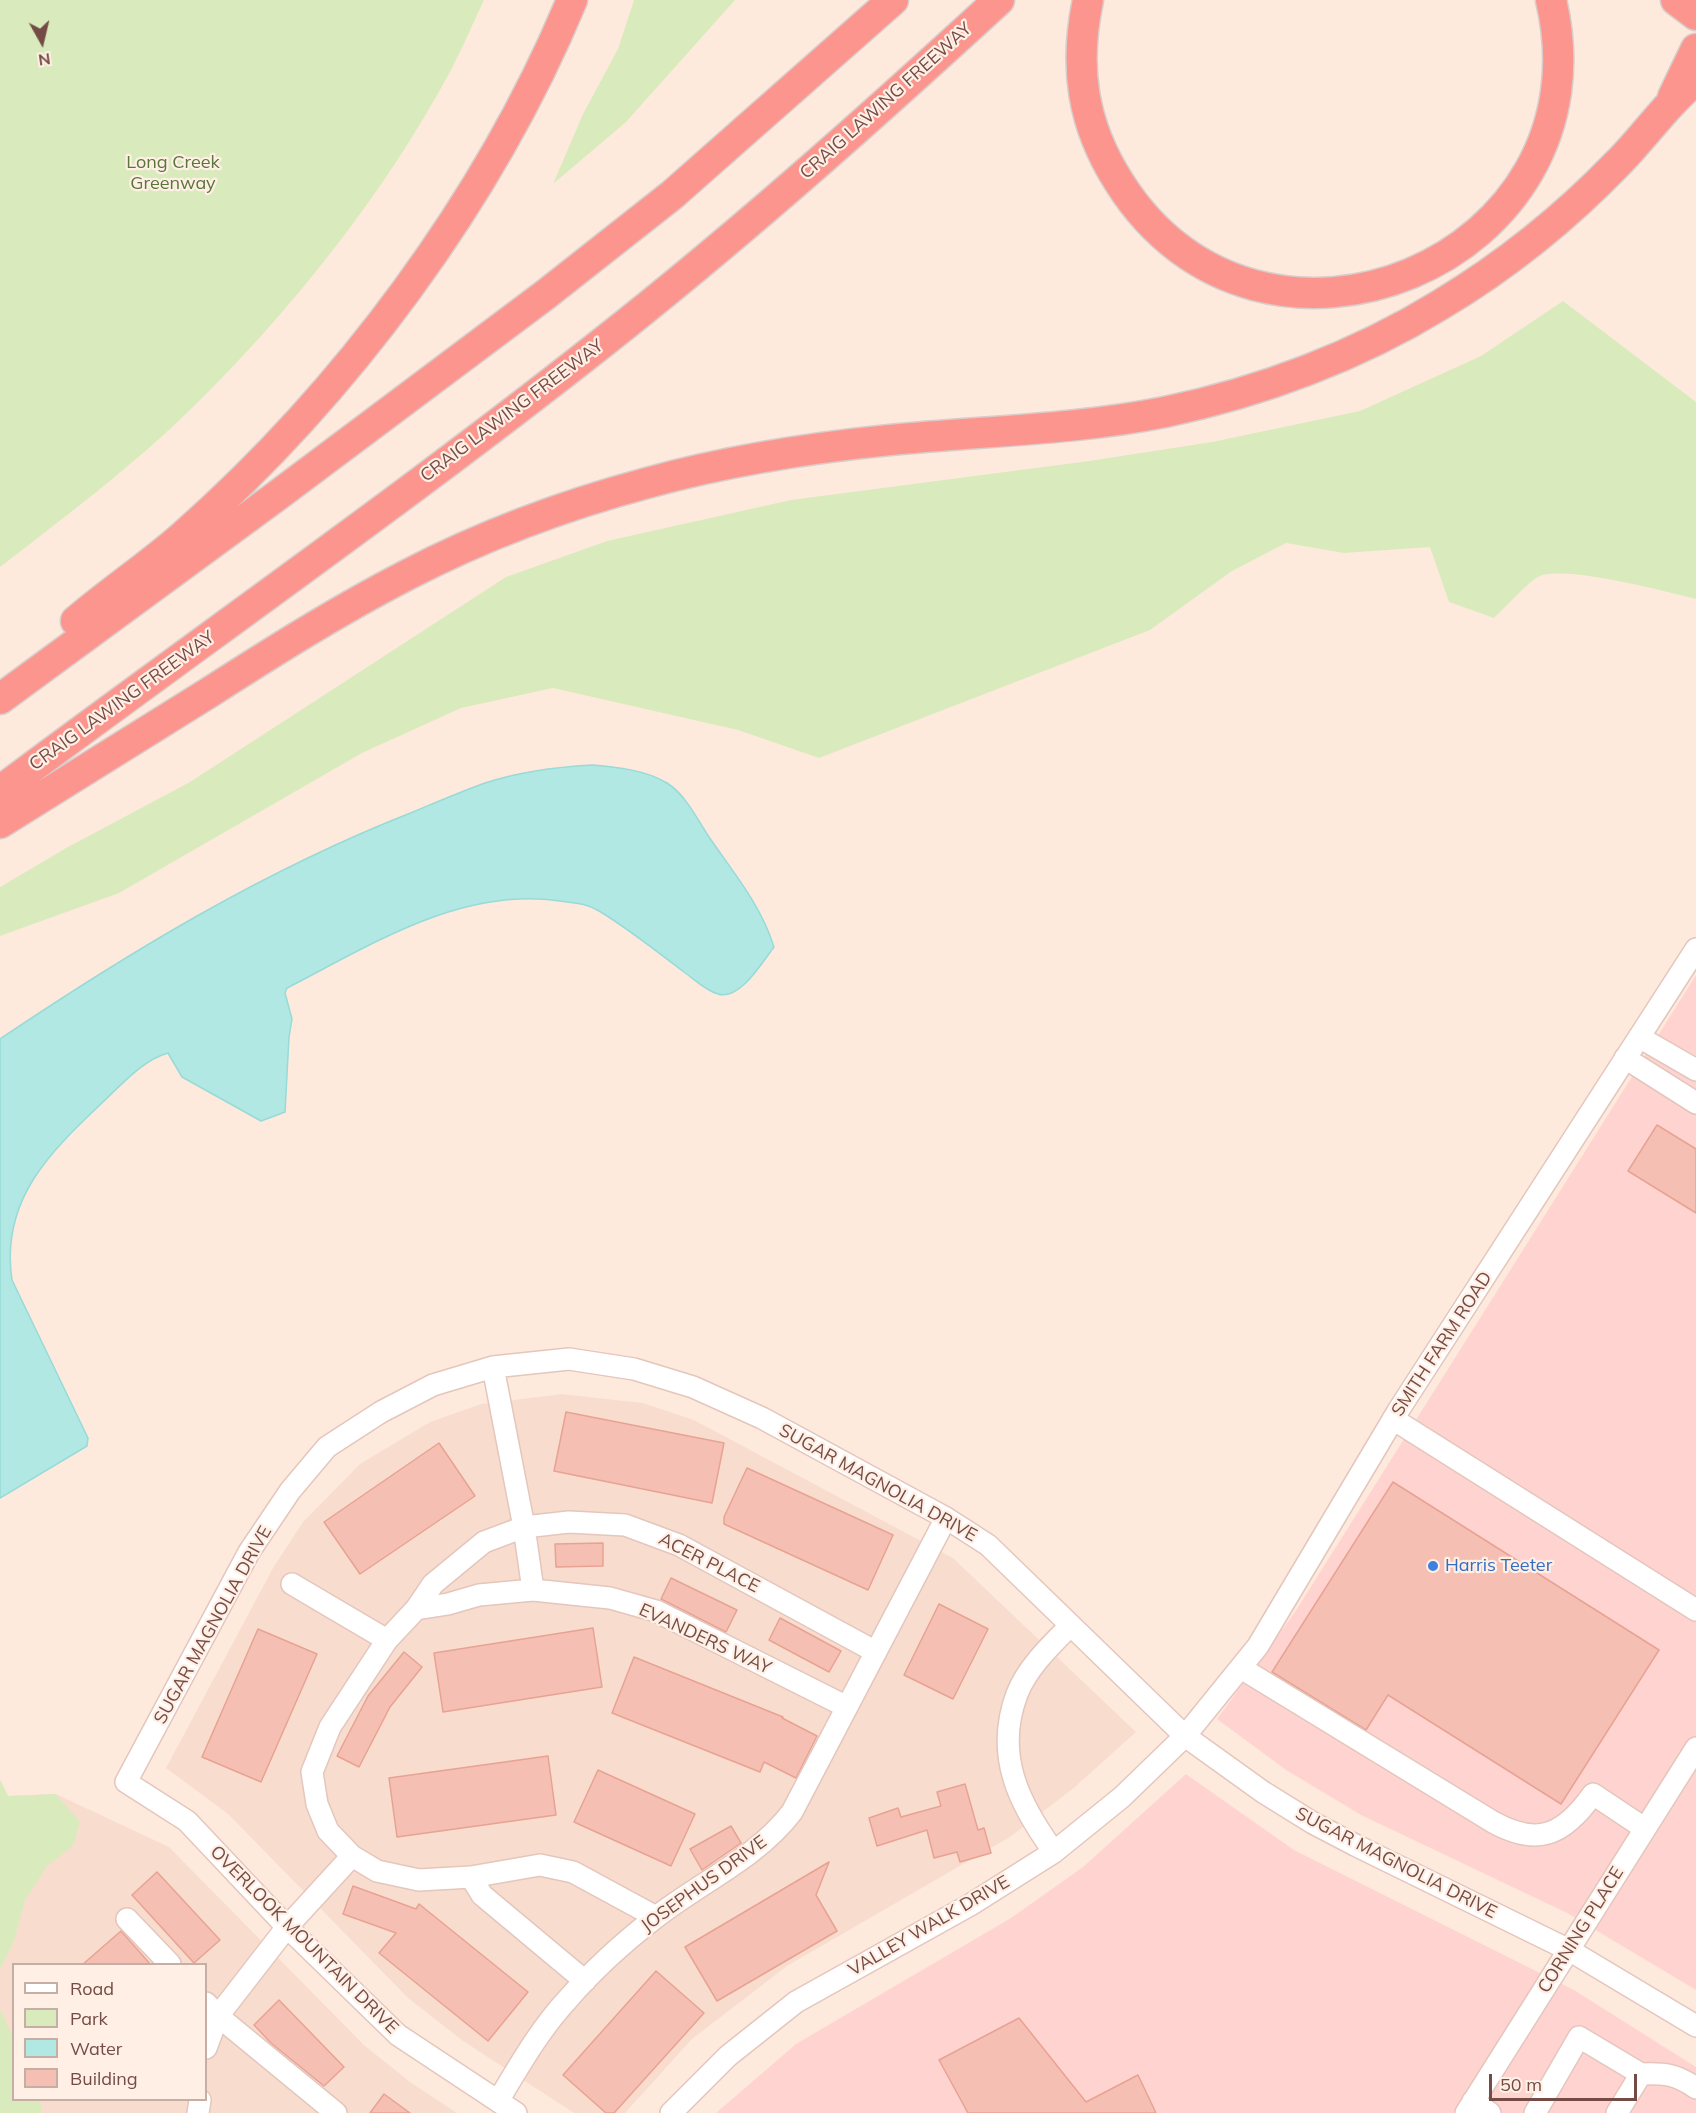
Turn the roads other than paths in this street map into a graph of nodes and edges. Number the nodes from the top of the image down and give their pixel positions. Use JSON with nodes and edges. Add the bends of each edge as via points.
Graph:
{"nodes":[{"id":1,"x":572,"y":0,"type":"edge"},
{"id":2,"x":893,"y":0,"type":"edge"},
{"id":3,"x":999,"y":0,"type":"edge"},
{"id":4,"x":1088,"y":0,"type":"edge"},
{"id":5,"x":1551,"y":0,"type":"edge"},
{"id":6,"x":1676,"y":0,"type":"edge"},
{"id":7,"x":1696,"y":15,"type":"edge"},
{"id":8,"x":1696,"y":49,"type":"edge"},
{"id":9,"x":1696,"y":80,"type":"edge"},
{"id":10,"x":1669,"y":105,"type":"junction"},
{"id":11,"x":0,"y":687,"type":"edge"},
{"id":12,"x":0,"y":699,"type":"edge"},
{"id":13,"x":0,"y":791,"type":"edge"},
{"id":14,"x":0,"y":823,"type":"edge"},
{"id":15,"x":1696,"y":948,"type":"edge"},
{"id":16,"x":1640,"y":1037,"type":"junction"},
{"id":17,"x":1625,"y":1059,"type":"junction"},
{"id":18,"x":1696,"y":1070,"type":"edge"},
{"id":19,"x":1696,"y":1103,"type":"edge"},
{"id":20,"x":493,"y":1367,"type":"junction"},
{"id":21,"x":1394,"y":1419,"type":"junction"},
{"id":22,"x":946,"y":1518,"type":"junction"},
{"id":23,"x":524,"y":1527,"type":"junction"},
{"id":24,"x":292,"y":1584,"type":"dead end"},
{"id":25,"x":533,"y":1590,"type":"junction"},
{"id":26,"x":416,"y":1610,"type":"junction"},
{"id":27,"x":1696,"y":1610,"type":"edge"},
{"id":28,"x":1070,"y":1626,"type":"junction"},
{"id":29,"x":387,"y":1640,"type":"junction"},
{"id":30,"x":876,"y":1652,"type":"junction"},
{"id":31,"x":1241,"y":1668,"type":"junction"},
{"id":32,"x":847,"y":1707,"type":"junction"},
{"id":33,"x":1185,"y":1736,"type":"junction"},
{"id":34,"x":1696,"y":1748,"type":"edge"},
{"id":35,"x":126,"y":1782,"type":"joint"},
{"id":36,"x":1644,"y":1828,"type":"junction"},
{"id":37,"x":1054,"y":1852,"type":"junction"},
{"id":38,"x":352,"y":1856,"type":"junction"},
{"id":39,"x":471,"y":1877,"type":"junction"},
{"id":40,"x":656,"y":1917,"type":"junction"},
{"id":41,"x":127,"y":1919,"type":"dead end"},
{"id":42,"x":287,"y":1927,"type":"junction"},
{"id":43,"x":1569,"y":1950,"type":"junction"},
{"id":44,"x":168,"y":1963,"type":"edge"},
{"id":45,"x":585,"y":1981,"type":"junction"},
{"id":46,"x":212,"y":2010,"type":"edge"},
{"id":47,"x":1696,"y":2026,"type":"edge"},
{"id":48,"x":207,"y":2042,"type":"edge"},
{"id":49,"x":1641,"y":2074,"type":"junction"},
{"id":50,"x":1696,"y":2088,"type":"edge"},
{"id":51,"x":507,"y":2107,"type":"edge"},
{"id":52,"x":1476,"y":2109,"type":"edge"},
{"id":53,"x":336,"y":2113,"type":"edge"},
{"id":54,"x":671,"y":2113,"type":"edge"},
{"id":55,"x":1535,"y":2113,"type":"edge"},
{"id":56,"x":1617,"y":2113,"type":"edge"}],
"edges":[{"from":1,"to":11,"type":"highway","via":[[525,102],[477,186],[381,324],[341,373],[280,440],[182,536]]},
{"from":2,"to":12,"type":"highway","via":[[618,238]]},
{"from":3,"to":13,"type":"highway","name":"CRAIG LAWING FREEWAY","via":[[867,121],[628,323],[478,439]]},
{"from":4,"to":5,"type":"highway","via":[[1081,47],[1086,103],[1095,139],[1131,202],[1169,241],[1232,278],[1300,292],[1334,292],[1395,281],[1426,267],[1482,230],[1522,183],[1549,122],[1557,88],[1559,53]]},
{"from":6,"to":7,"type":"highway"},
{"from":8,"to":10,"type":"highway"},
{"from":9,"to":10,"type":"highway"},
{"from":10,"to":14,"type":"highway","via":[[1580,202],[1514,256],[1438,307],[1342,355],[1260,387],[1162,412],[1097,422],[836,446],[704,469],[584,502],[461,549],[367,596]]},
{"from":15,"to":16,"type":"street","name":"SMITH FARM ROAD"},
{"from":16,"to":17,"type":"street","name":"SMITH FARM ROAD"},
{"from":16,"to":18,"type":"street"},
{"from":17,"to":19,"type":"street"},
{"from":17,"to":21,"type":"street","name":"SMITH FARM ROAD"},
{"from":20,"to":22,"type":"street","name":"SUGAR MAGNOLIA DRIVE","via":[[569,1359],[634,1369],[693,1387],[762,1418]]},
{"from":20,"to":23,"type":"street"},
{"from":20,"to":35,"type":"street","name":"SUGAR MAGNOLIA DRIVE","via":[[433,1385],[381,1412],[327,1448],[290,1491],[249,1552]]},
{"from":21,"to":27,"type":"street"},
{"from":21,"to":31,"type":"street","name":"SMITH FARM ROAD"},
{"from":22,"to":28,"type":"street","name":"SUGAR MAGNOLIA DRIVE","via":[[988,1545]]},
{"from":22,"to":30,"type":"street","name":"JOSEPHUS DRIVE"},
{"from":23,"to":25,"type":"street"},
{"from":23,"to":26,"type":"street","name":"ACER PLACE","via":[[484,1542],[433,1584]]},
{"from":23,"to":30,"type":"street","name":"ACER PLACE","via":[[569,1521],[625,1525],[679,1545]]},
{"from":24,"to":29,"type":"street"},
{"from":25,"to":26,"type":"street","name":"EVANDERS WAY","via":[[479,1595]]},
{"from":25,"to":32,"type":"street","name":"EVANDERS WAY","via":[[610,1598],[656,1611]]},
{"from":26,"to":29,"type":"street"},
{"from":28,"to":33,"type":"street","name":"SUGAR MAGNOLIA DRIVE"},
{"from":28,"to":37,"type":"street","via":[[1038,1660],[1017,1693],[1009,1733],[1009,1756],[1018,1793]]},
{"from":29,"to":38,"type":"street","via":[[330,1727],[312,1772],[317,1804],[328,1831]]},
{"from":30,"to":32,"type":"street","name":"JOSEPHUS DRIVE"},
{"from":31,"to":33,"type":"street","name":"SMITH FARM ROAD"},
{"from":31,"to":36,"type":"street","via":[[1516,1833],[1531,1835],[1558,1830],[1577,1815],[1593,1794]]},
{"from":32,"to":40,"type":"street","name":"JOSEPHUS DRIVE","via":[[792,1812],[777,1831]]},
{"from":33,"to":37,"type":"street","name":"VALLEY WALK DRIVE","via":[[1122,1797]]},
{"from":33,"to":43,"type":"street","name":"SUGAR MAGNOLIA DRIVE","via":[[1313,1823]]},
{"from":34,"to":36,"type":"street","name":"CORNING PLACE"},
{"from":35,"to":42,"type":"street","name":"OVERLOOK MOUNTAIN DRIVE","via":[[187,1821]]},
{"from":36,"to":43,"type":"street","name":"CORNING PLACE"},
{"from":37,"to":54,"type":"street","name":"VALLEY WALK DRIVE","via":[[970,1905],[796,2002],[728,2056]]},
{"from":38,"to":39,"type":"street","via":[[376,1871],[419,1880]]},
{"from":38,"to":42,"type":"street"},
{"from":39,"to":40,"type":"street","via":[[540,1865],[573,1872]]},
{"from":39,"to":45,"type":"street","via":[[482,1896]]},
{"from":40,"to":45,"type":"street","name":"JOSEPHUS DRIVE","via":[[606,1958]]},
{"from":41,"to":44,"type":"street"},
{"from":42,"to":46,"type":"street"},
{"from":42,"to":51,"type":"street","name":"OVERLOOK MOUNTAIN DRIVE","via":[[398,2035]]},
{"from":43,"to":47,"type":"street","name":"SUGAR MAGNOLIA DRIVE"},
{"from":43,"to":52,"type":"street","name":"CORNING PLACE"},
{"from":45,"to":51,"type":"street","name":"JOSEPHUS DRIVE","via":[[533,2045]]},
{"from":46,"to":48,"type":"street"},
{"from":46,"to":53,"type":"street"},
{"from":49,"to":50,"type":"street","via":[[1667,2073]]},
{"from":49,"to":55,"type":"street","via":[[1579,2037]]},
{"from":49,"to":56,"type":"street"}]}
